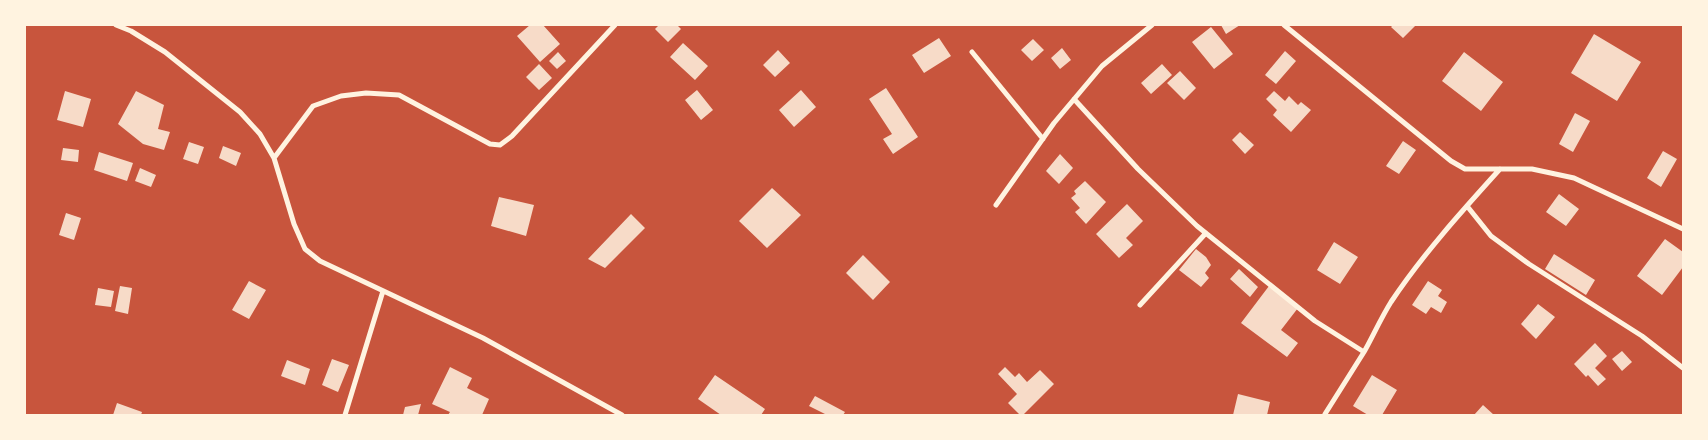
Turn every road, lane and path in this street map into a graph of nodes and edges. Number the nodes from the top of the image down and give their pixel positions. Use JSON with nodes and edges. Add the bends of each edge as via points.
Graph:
{"nodes":[{"id":1,"x":116,"y":25,"type":"edge"},
{"id":2,"x":615,"y":25,"type":"edge"},
{"id":3,"x":1152,"y":25,"type":"edge"},
{"id":4,"x":1284,"y":25,"type":"edge"},
{"id":5,"x":972,"y":52,"type":"dead end"},
{"id":6,"x":1074,"y":100,"type":"junction"},
{"id":7,"x":1043,"y":139,"type":"junction"},
{"id":8,"x":274,"y":158,"type":"junction"},
{"id":9,"x":1500,"y":169,"type":"junction"},
{"id":10,"x":996,"y":205,"type":"dead end"},
{"id":11,"x":1467,"y":206,"type":"junction"},
{"id":12,"x":1683,"y":229,"type":"edge"},
{"id":13,"x":1206,"y":233,"type":"junction"},
{"id":14,"x":383,"y":291,"type":"junction"},
{"id":15,"x":1140,"y":305,"type":"dead end"},
{"id":16,"x":1364,"y":352,"type":"junction"},
{"id":17,"x":1683,"y":368,"type":"edge"},
{"id":18,"x":1325,"y":414,"type":"dead end"},
{"id":19,"x":345,"y":415,"type":"edge"},
{"id":20,"x":622,"y":415,"type":"edge"}],
"edges":[{"from":1,"to":8,"type":"street","via":[[165,52],[240,112],[260,134]]},
{"from":2,"to":8,"type":"street","via":[[512,136],[500,144],[490,144],[398,95],[366,93],[341,96],[313,106]]},
{"from":3,"to":6,"type":"street","via":[[1102,66]]},
{"from":4,"to":9,"type":"street","via":[[1451,161],[1465,169]]},
{"from":5,"to":7,"type":"street"},
{"from":6,"to":7,"type":"street"},
{"from":6,"to":13,"type":"street","via":[[1138,169]]},
{"from":7,"to":10,"type":"street"},
{"from":8,"to":14,"type":"street","via":[[294,224],[305,248],[320,261]]},
{"from":9,"to":11,"type":"street"},
{"from":9,"to":12,"type":"street","via":[[1532,169],[1574,178]]},
{"from":11,"to":16,"type":"street","via":[[1416,266],[1390,304]]},
{"from":11,"to":17,"type":"street","via":[[1491,236],[1642,336]]},
{"from":13,"to":15,"type":"street"},
{"from":13,"to":16,"type":"street","via":[[1315,321]]},
{"from":14,"to":19,"type":"street"},
{"from":14,"to":20,"type":"street","via":[[483,338]]},
{"from":16,"to":18,"type":"street"}]}
